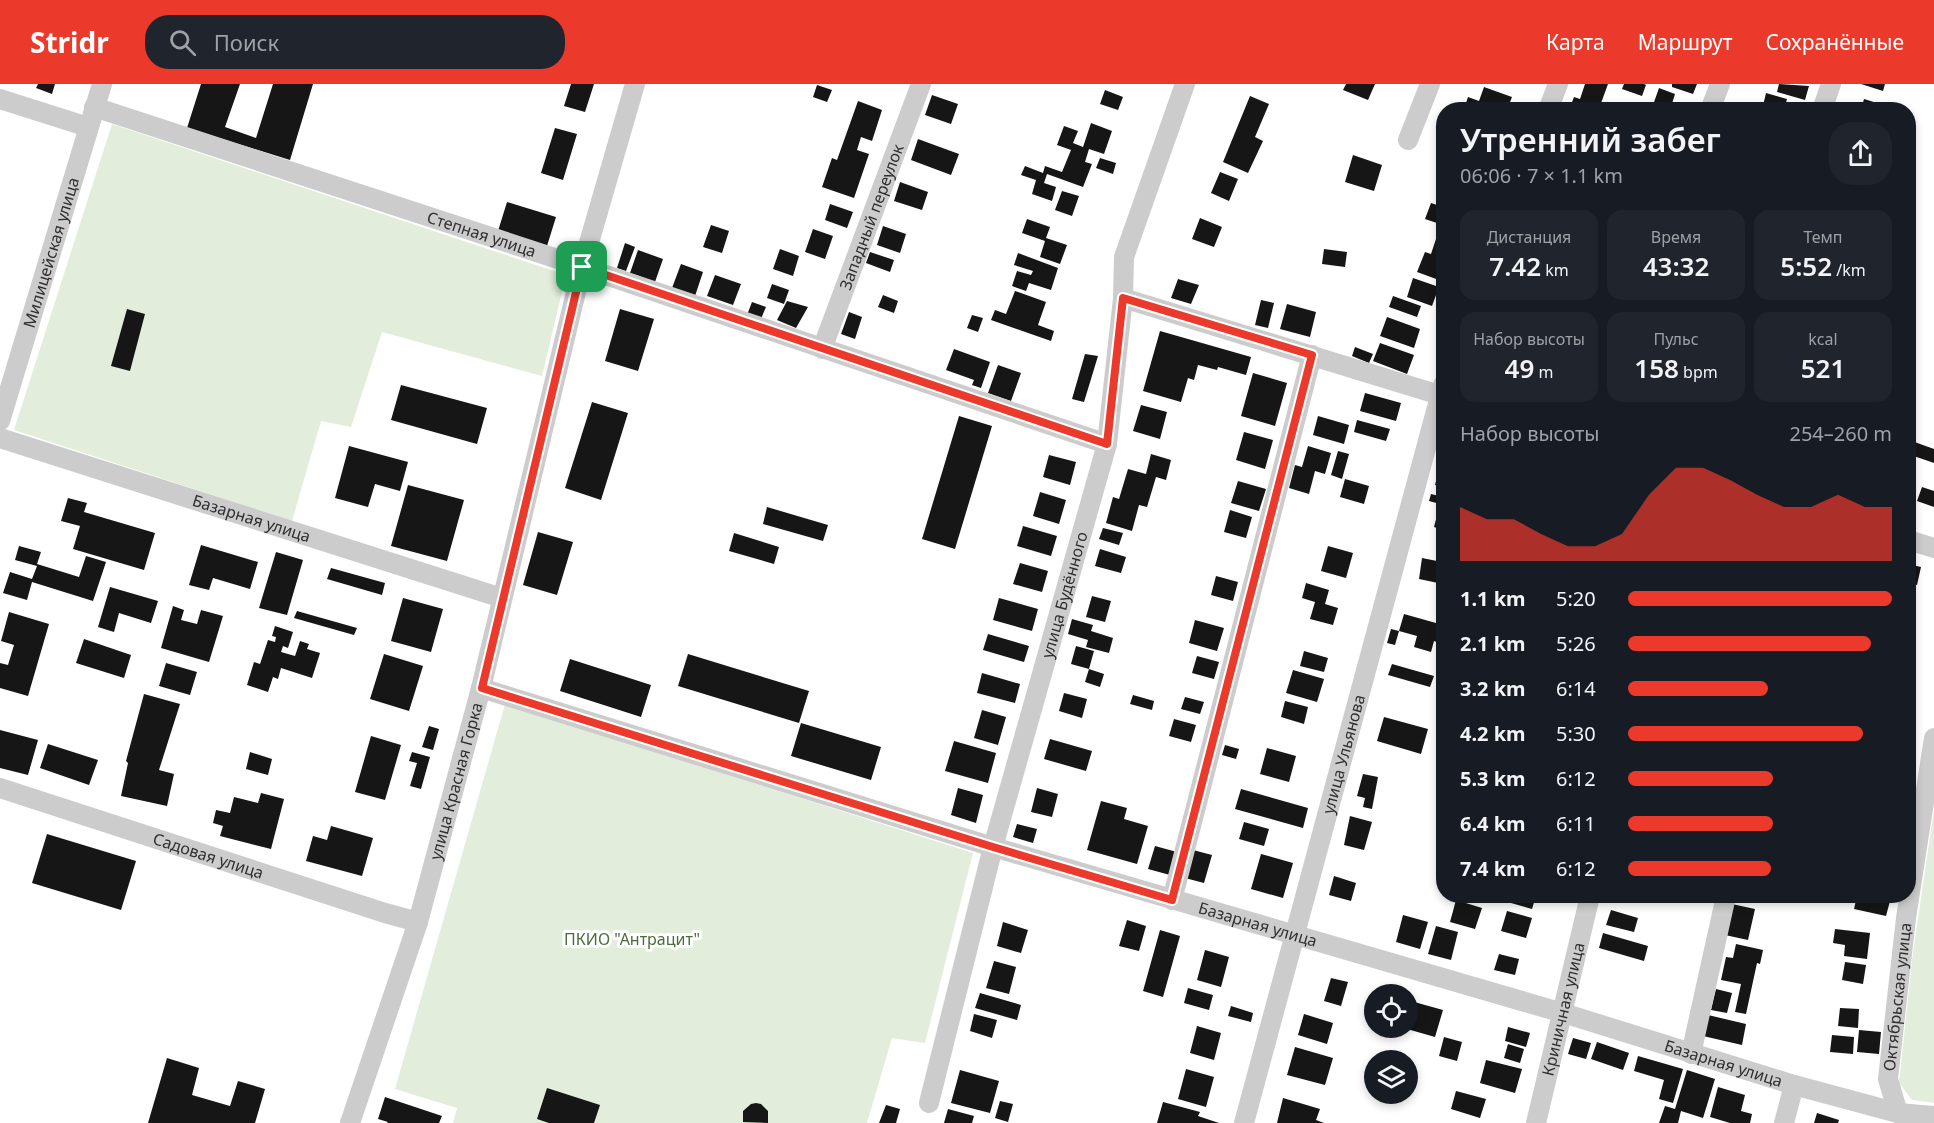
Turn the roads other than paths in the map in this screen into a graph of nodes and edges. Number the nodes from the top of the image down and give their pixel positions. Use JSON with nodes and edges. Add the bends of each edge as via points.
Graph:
{"nodes":[{"id":1,"x":102,"y":84,"type":"edge"},
{"id":2,"x":635,"y":84,"type":"edge"},
{"id":3,"x":921,"y":84,"type":"edge"},
{"id":4,"x":1185,"y":84,"type":"edge"},
{"id":5,"x":1430,"y":84,"type":"edge"},
{"id":6,"x":1558,"y":84,"type":"edge"},
{"id":7,"x":1720,"y":84,"type":"edge"},
{"id":8,"x":1832,"y":84,"type":"edge"},
{"id":9,"x":0,"y":99,"type":"edge"},
{"id":10,"x":1551,"y":102,"type":"edge"},
{"id":11,"x":1713,"y":102,"type":"edge"},
{"id":12,"x":1825,"y":102,"type":"edge"},
{"id":13,"x":94,"y":107,"type":"junction"},
{"id":14,"x":88,"y":127,"type":"junction"},
{"id":15,"x":1408,"y":140,"type":"dead end"},
{"id":16,"x":582,"y":267,"type":"junction"},
{"id":17,"x":1123,"y":298,"type":"junction"},
{"id":18,"x":822,"y":349,"type":"junction"},
{"id":19,"x":1312,"y":355,"type":"junction"},
{"id":20,"x":1436,"y":390,"type":"edge"},
{"id":21,"x":1436,"y":414,"type":"edge"},
{"id":22,"x":0,"y":421,"type":"edge"},
{"id":23,"x":0,"y":438,"type":"edge"},
{"id":24,"x":1107,"y":444,"type":"junction"},
{"id":25,"x":1916,"y":542,"type":"edge"},
{"id":26,"x":1934,"y":548,"type":"edge"},
{"id":27,"x":502,"y":598,"type":"junction"},
{"id":28,"x":482,"y":688,"type":"junction"},
{"id":29,"x":1934,"y":738,"type":"edge"},
{"id":30,"x":0,"y":788,"type":"edge"},
{"id":31,"x":993,"y":847,"type":"junction"},
{"id":32,"x":1916,"y":854,"type":"edge"},
{"id":33,"x":1172,"y":900,"type":"junction"},
{"id":34,"x":1588,"y":903,"type":"edge"},
{"id":35,"x":1724,"y":903,"type":"edge"},
{"id":36,"x":1908,"y":903,"type":"edge"},
{"id":37,"x":418,"y":922,"type":"junction"},
{"id":38,"x":1296,"y":934,"type":"junction"},
{"id":39,"x":1563,"y":1013,"type":"junction"},
{"id":40,"x":1691,"y":1054,"type":"junction"},
{"id":41,"x":1794,"y":1085,"type":"junction"},
{"id":42,"x":929,"y":1103,"type":"dead end"},
{"id":43,"x":1898,"y":1113,"type":"junction"},
{"id":44,"x":1934,"y":1116,"type":"edge"},
{"id":45,"x":350,"y":1123,"type":"edge"},
{"id":46,"x":1244,"y":1123,"type":"edge"},
{"id":47,"x":1536,"y":1123,"type":"edge"},
{"id":48,"x":1784,"y":1123,"type":"edge"}],
"edges":[{"from":1,"to":13,"type":"street","name":"Милицейская улица"},
{"from":2,"to":16,"type":"street","name":"улица Красная Горка"},
{"from":3,"to":18,"type":"street","name":"Западный переулок"},
{"from":4,"to":17,"type":"street","name":"улица Будённого","via":[[1124,257]]},
{"from":5,"to":15,"type":"street"},
{"from":6,"to":10,"type":"street"},
{"from":7,"to":11,"type":"street"},
{"from":8,"to":12,"type":"street"},
{"from":9,"to":14,"type":"street"},
{"from":13,"to":14,"type":"street","name":"Милицейская улица"},
{"from":13,"to":16,"type":"street","name":"Степная улица"},
{"from":14,"to":22,"type":"street","name":"Милицейская улица"},
{"from":16,"to":18,"type":"street","name":"Степная улица"},
{"from":16,"to":27,"type":"street","name":"улица Красная Горка"},
{"from":17,"to":19,"type":"street"},
{"from":17,"to":24,"type":"street","name":"улица Будённого"},
{"from":18,"to":24,"type":"street","name":"Степная улица"},
{"from":19,"to":20,"type":"street"},
{"from":19,"to":33,"type":"street"},
{"from":21,"to":38,"type":"street","name":"улица Ульянова"},
{"from":23,"to":27,"type":"street","name":"Базарная улица"},
{"from":24,"to":31,"type":"street","name":"улица Будённого"},
{"from":25,"to":26,"type":"street"},
{"from":27,"to":28,"type":"street","name":"улица Красная Горка"},
{"from":28,"to":31,"type":"street","name":"Базарная улица"},
{"from":28,"to":37,"type":"street","name":"улица Красная Горка"},
{"from":29,"to":32,"type":"street","name":"Октябрьская улица"},
{"from":30,"to":37,"type":"street","name":"Садовая улица"},
{"from":31,"to":33,"type":"street","name":"Базарная улица"},
{"from":31,"to":42,"type":"street","name":"улица Будённого"},
{"from":33,"to":38,"type":"street","name":"Базарная улица"},
{"from":34,"to":39,"type":"street","name":"Криничная улица"},
{"from":35,"to":40,"type":"street"},
{"from":36,"to":43,"type":"street","name":"Октябрьская улица","via":[[1888,1079]]},
{"from":37,"to":45,"type":"street","name":"улица Красная Горка"},
{"from":38,"to":39,"type":"street","name":"Базарная улица"},
{"from":38,"to":46,"type":"street","name":"улица Ульянова"},
{"from":39,"to":40,"type":"street","name":"Базарная улица"},
{"from":39,"to":47,"type":"street","name":"Криничная улица"},
{"from":40,"to":41,"type":"street","name":"Базарная улица"},
{"from":41,"to":43,"type":"street","name":"Базарная улица"},
{"from":41,"to":48,"type":"street"},
{"from":43,"to":44,"type":"street"}]}
